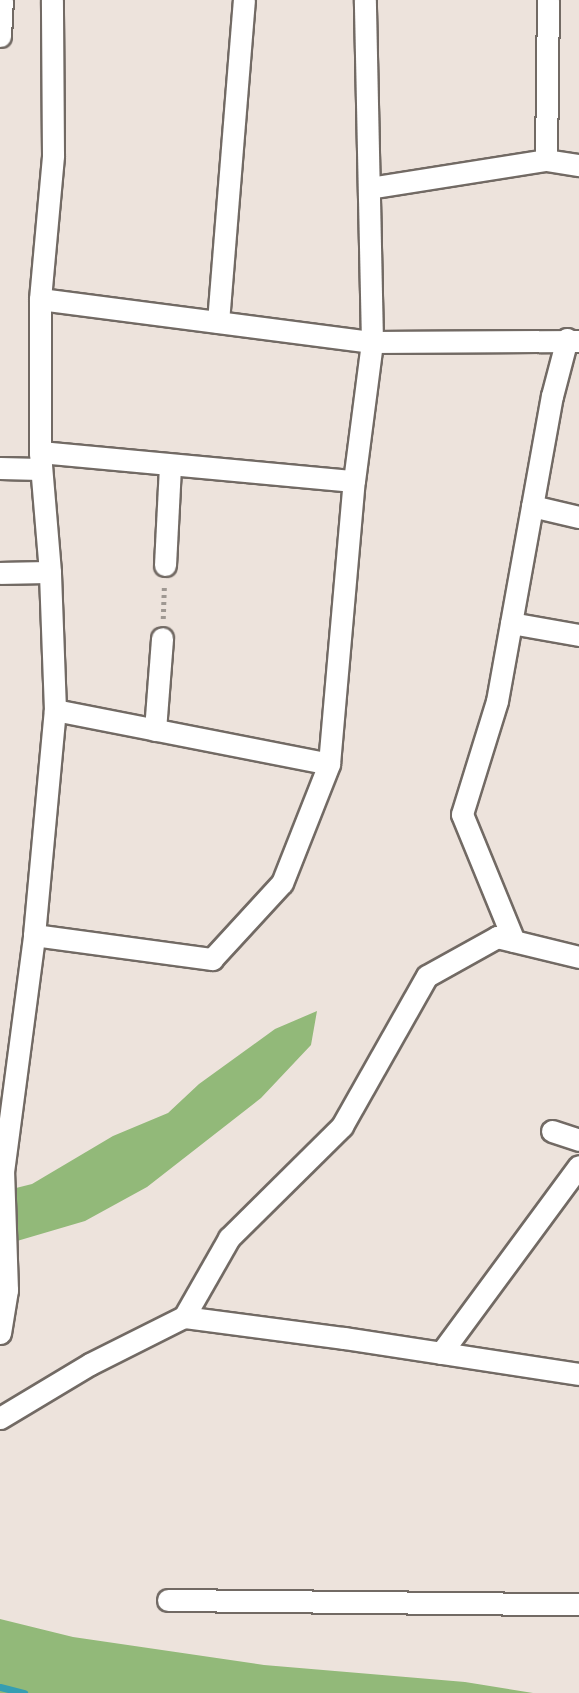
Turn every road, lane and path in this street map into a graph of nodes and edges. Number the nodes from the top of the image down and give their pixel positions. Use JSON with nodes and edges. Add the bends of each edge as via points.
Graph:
{"nodes":[{"id":1,"x":2,"y":0,"type":"edge"},
{"id":2,"x":52,"y":0,"type":"edge"},
{"id":3,"x":244,"y":0,"type":"edge"},
{"id":4,"x":365,"y":0,"type":"edge"},
{"id":5,"x":548,"y":0,"type":"edge"},
{"id":6,"x":0,"y":36,"type":"edge"},
{"id":7,"x":546,"y":160,"type":"junction"},
{"id":8,"x":579,"y":165,"type":"edge"},
{"id":9,"x":369,"y":188,"type":"junction"},
{"id":10,"x":40,"y":299,"type":"junction"},
{"id":11,"x":219,"y":322,"type":"junction"},
{"id":12,"x":573,"y":340,"type":"edge"},
{"id":13,"x":372,"y":342,"type":"junction"},
{"id":14,"x":40,"y":461,"type":"junction"},
{"id":15,"x":170,"y":465,"type":"junction"},
{"id":16,"x":0,"y":468,"type":"edge"},
{"id":17,"x":354,"y":481,"type":"junction"},
{"id":18,"x":532,"y":506,"type":"junction"},
{"id":19,"x":579,"y":517,"type":"edge"},
{"id":20,"x":165,"y":565,"type":"joint"},
{"id":21,"x":50,"y":572,"type":"junction"},
{"id":22,"x":0,"y":573,"type":"edge"},
{"id":23,"x":511,"y":623,"type":"junction"},
{"id":24,"x":579,"y":635,"type":"edge"},
{"id":25,"x":162,"y":638,"type":"joint"},
{"id":26,"x":55,"y":710,"type":"junction"},
{"id":27,"x":155,"y":730,"type":"junction"},
{"id":28,"x":329,"y":764,"type":"junction"},
{"id":29,"x":34,"y":935,"type":"junction"},
{"id":30,"x":514,"y":941,"type":"junction"},
{"id":31,"x":579,"y":957,"type":"edge"},
{"id":32,"x":552,"y":1131,"type":"dead end"},
{"id":33,"x":579,"y":1140,"type":"edge"},
{"id":34,"x":579,"y":1166,"type":"edge"},
{"id":35,"x":184,"y":1317,"type":"junction"},
{"id":36,"x":0,"y":1333,"type":"edge"},
{"id":37,"x":441,"y":1353,"type":"junction"},
{"id":38,"x":579,"y":1374,"type":"edge"},
{"id":39,"x":0,"y":1418,"type":"edge"},
{"id":40,"x":168,"y":1600,"type":"dead end"},
{"id":41,"x":579,"y":1604,"type":"edge"}],
"edges":[{"from":1,"to":6,"type":"street"},
{"from":2,"to":10,"type":"street","via":[[53,155]]},
{"from":3,"to":11,"type":"street"},
{"from":4,"to":9,"type":"street"},
{"from":5,"to":7,"type":"street"},
{"from":7,"to":8,"type":"street"},
{"from":7,"to":9,"type":"street"},
{"from":9,"to":13,"type":"street"},
{"from":10,"to":11,"type":"street"},
{"from":10,"to":14,"type":"street"},
{"from":11,"to":13,"type":"street"},
{"from":12,"to":13,"type":"street"},
{"from":12,"to":18,"type":"street","via":[[552,396]]},
{"from":13,"to":17,"type":"street"},
{"from":14,"to":15,"type":"street"},
{"from":14,"to":16,"type":"street"},
{"from":14,"to":21,"type":"street"},
{"from":15,"to":17,"type":"street"},
{"from":15,"to":20,"type":"street"},
{"from":17,"to":28,"type":"street"},
{"from":18,"to":19,"type":"street"},
{"from":18,"to":23,"type":"street"},
{"from":20,"to":25,"type":"path"},
{"from":21,"to":22,"type":"street"},
{"from":21,"to":26,"type":"street"},
{"from":23,"to":24,"type":"street"},
{"from":23,"to":30,"type":"street","via":[[496,701],[462,814]]},
{"from":25,"to":27,"type":"street"},
{"from":26,"to":27,"type":"street"},
{"from":26,"to":29,"type":"street"},
{"from":27,"to":28,"type":"street"},
{"from":28,"to":29,"type":"street","via":[[282,883],[212,959]]},
{"from":29,"to":36,"type":"street","via":[[3,1172],[7,1290]]},
{"from":30,"to":31,"type":"street"},
{"from":30,"to":35,"type":"street","via":[[498,937],[427,976],[342,1126],[229,1238]]},
{"from":32,"to":33,"type":"street"},
{"from":34,"to":37,"type":"street"},
{"from":35,"to":37,"type":"street"},
{"from":35,"to":39,"type":"street","via":[[90,1364]]},
{"from":37,"to":38,"type":"street"},
{"from":40,"to":41,"type":"street"}]}
